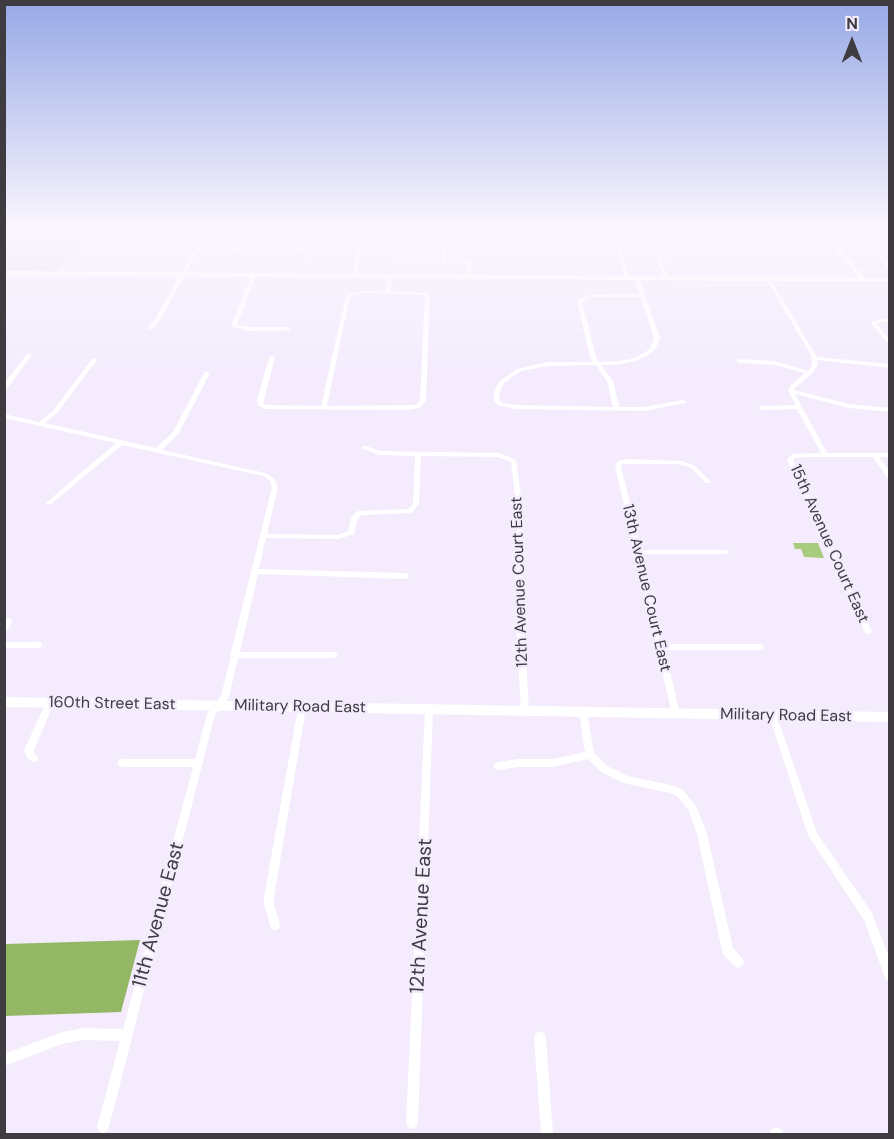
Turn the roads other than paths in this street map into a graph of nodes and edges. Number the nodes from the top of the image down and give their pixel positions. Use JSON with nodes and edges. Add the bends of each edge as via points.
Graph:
{"nodes":[{"id":1,"x":180,"y":279,"type":"edge"},
{"id":2,"x":252,"y":279,"type":"edge"},
{"id":3,"x":390,"y":279,"type":"edge"},
{"id":4,"x":636,"y":279,"type":"edge"},
{"id":5,"x":768,"y":279,"type":"edge"},
{"id":6,"x":783,"y":279,"type":"edge"},
{"id":7,"x":864,"y":280,"type":"joint"},
{"id":8,"x":890,"y":280,"type":"edge"},
{"id":9,"x":388,"y":292,"type":"junction"},
{"id":10,"x":642,"y":295,"type":"junction"},
{"id":11,"x":890,"y":319,"type":"edge"},
{"id":12,"x":150,"y":328,"type":"dead end"},
{"id":13,"x":288,"y":328,"type":"dead end"},
{"id":14,"x":890,"y":344,"type":"edge"},
{"id":15,"x":29,"y":355,"type":"dead end"},
{"id":16,"x":272,"y":358,"type":"dead end"},
{"id":17,"x":815,"y":358,"type":"junction"},
{"id":18,"x":94,"y":360,"type":"dead end"},
{"id":19,"x":739,"y":362,"type":"dead end"},
{"id":20,"x":598,"y":363,"type":"junction"},
{"id":21,"x":890,"y":366,"type":"edge"},
{"id":22,"x":207,"y":373,"type":"dead end"},
{"id":23,"x":810,"y":373,"type":"junction"},
{"id":24,"x":4,"y":389,"type":"edge"},
{"id":25,"x":791,"y":391,"type":"junction"},
{"id":26,"x":683,"y":402,"type":"dead end"},
{"id":27,"x":800,"y":407,"type":"junction"},
{"id":28,"x":324,"y":408,"type":"junction"},
{"id":29,"x":616,"y":408,"type":"junction"},
{"id":30,"x":761,"y":408,"type":"dead end"},
{"id":31,"x":890,"y":410,"type":"edge"},
{"id":32,"x":4,"y":416,"type":"edge"},
{"id":33,"x":41,"y":424,"type":"junction"},
{"id":34,"x":120,"y":443,"type":"junction"},
{"id":35,"x":363,"y":447,"type":"dead end"},
{"id":36,"x":157,"y":451,"type":"junction"},
{"id":37,"x":418,"y":454,"type":"junction"},
{"id":38,"x":825,"y":455,"type":"junction"},
{"id":39,"x":875,"y":455,"type":"junction"},
{"id":40,"x":890,"y":455,"type":"edge"},
{"id":41,"x":890,"y":478,"type":"edge"},
{"id":42,"x":708,"y":482,"type":"dead end"},
{"id":43,"x":49,"y":503,"type":"dead end"},
{"id":44,"x":263,"y":536,"type":"junction"},
{"id":45,"x":638,"y":552,"type":"junction"},
{"id":46,"x":726,"y":552,"type":"dead end"},
{"id":47,"x":254,"y":571,"type":"junction"},
{"id":48,"x":406,"y":576,"type":"dead end"},
{"id":49,"x":868,"y":631,"type":"dead end"},
{"id":50,"x":4,"y":645,"type":"edge"},
{"id":51,"x":38,"y":645,"type":"dead end"},
{"id":52,"x":660,"y":647,"type":"junction"},
{"id":53,"x":760,"y":647,"type":"dead end"},
{"id":54,"x":234,"y":655,"type":"junction"},
{"id":55,"x":334,"y":655,"type":"dead end"},
{"id":56,"x":4,"y":702,"type":"edge"},
{"id":57,"x":50,"y":703,"type":"junction"},
{"id":58,"x":219,"y":706,"type":"junction"},
{"id":59,"x":302,"y":708,"type":"junction"},
{"id":60,"x":429,"y":709,"type":"junction"},
{"id":61,"x":525,"y":711,"type":"junction"},
{"id":62,"x":583,"y":712,"type":"junction"},
{"id":63,"x":676,"y":714,"type":"junction"},
{"id":64,"x":773,"y":716,"type":"junction"},
{"id":65,"x":890,"y":717,"type":"edge"},
{"id":66,"x":590,"y":754,"type":"junction"},
{"id":67,"x":34,"y":758,"type":"dead end"},
{"id":68,"x":122,"y":763,"type":"dead end"},
{"id":69,"x":199,"y":763,"type":"junction"},
{"id":70,"x":498,"y":766,"type":"dead end"},
{"id":71,"x":275,"y":925,"type":"dead end"},
{"id":72,"x":738,"y":962,"type":"dead end"},
{"id":73,"x":890,"y":976,"type":"edge"},
{"id":74,"x":127,"y":1035,"type":"junction"},
{"id":75,"x":540,"y":1037,"type":"dead end"},
{"id":76,"x":4,"y":1060,"type":"edge"},
{"id":77,"x":412,"y":1123,"type":"dead end"},
{"id":78,"x":103,"y":1128,"type":"dead end"},
{"id":79,"x":547,"y":1134,"type":"edge"}],
"edges":[{"from":1,"to":12,"type":"street"},
{"from":2,"to":13,"type":"street","via":[[234,326]]},
{"from":3,"to":9,"type":"street"},
{"from":4,"to":10,"type":"street"},
{"from":5,"to":17,"type":"street"},
{"from":6,"to":7,"type":"main road"},
{"from":7,"to":8,"type":"main road"},
{"from":9,"to":28,"type":"street","via":[[347,297]]},
{"from":9,"to":28,"type":"street","via":[[427,293],[423,401],[420,406],[407,408]]},
{"from":10,"to":20,"type":"street","via":[[657,338],[653,348],[634,360]]},
{"from":10,"to":20,"type":"street","via":[[580,299],[592,357]]},
{"from":11,"to":14,"type":"street","via":[[873,322]]},
{"from":15,"to":24,"type":"street"},
{"from":16,"to":28,"type":"street","via":[[261,405]]},
{"from":17,"to":21,"type":"street"},
{"from":17,"to":23,"type":"street"},
{"from":18,"to":33,"type":"street","via":[[55,412]]},
{"from":19,"to":23,"type":"street","via":[[774,363]]},
{"from":20,"to":29,"type":"street","via":[[610,381]]},
{"from":20,"to":29,"type":"street","via":[[548,364],[519,370],[499,386],[495,398],[500,404],[516,408]]},
{"from":22,"to":36,"type":"street","via":[[176,433]]},
{"from":23,"to":25,"type":"street"},
{"from":25,"to":27,"type":"street"},
{"from":25,"to":31,"type":"street","via":[[856,407]]},
{"from":26,"to":29,"type":"street","via":[[645,409]]},
{"from":27,"to":30,"type":"street"},
{"from":27,"to":38,"type":"street"},
{"from":32,"to":33,"type":"street","name":"Military Road East"},
{"from":33,"to":34,"type":"street","name":"Military Road East"},
{"from":34,"to":36,"type":"street","name":"Military Road East"},
{"from":34,"to":43,"type":"street"},
{"from":35,"to":37,"type":"street","via":[[379,453]]},
{"from":36,"to":44,"type":"street","name":"Military Road East","via":[[270,478],[275,487]]},
{"from":37,"to":44,"type":"street","via":[[416,504],[410,511],[360,513],[349,534],[339,537]]},
{"from":37,"to":61,"type":"street","name":"12th Avenue Court East","via":[[507,456],[515,464],[520,511],[518,602]]},
{"from":38,"to":39,"type":"street"},
{"from":38,"to":49,"type":"street","name":"15th Avenue Court East","via":[[791,457],[792,466]]},
{"from":39,"to":40,"type":"street"},
{"from":39,"to":41,"type":"street"},
{"from":42,"to":45,"type":"street","name":"13th Avenue Court East","via":[[693,467],[680,462],[620,462],[618,469]]},
{"from":44,"to":47,"type":"street","name":"Military Road East"},
{"from":45,"to":46,"type":"street"},
{"from":45,"to":52,"type":"street","name":"13th Avenue Court East"},
{"from":47,"to":48,"type":"street"},
{"from":47,"to":54,"type":"street","name":"Military Road East"},
{"from":50,"to":51,"type":"street"},
{"from":52,"to":53,"type":"street"},
{"from":52,"to":63,"type":"street","name":"13th Avenue Court East"},
{"from":54,"to":55,"type":"street"},
{"from":54,"to":58,"type":"street","name":"Military Road East"},
{"from":56,"to":57,"type":"main road","name":"160th Street East"},
{"from":57,"to":58,"type":"main road","name":"160th Street East"},
{"from":57,"to":67,"type":"street","via":[[29,750]]},
{"from":58,"to":59,"type":"main road","name":"Military Road East"},
{"from":58,"to":69,"type":"street","name":"11th Avenue East","via":[[211,714]]},
{"from":59,"to":60,"type":"main road","name":"Military Road East"},
{"from":59,"to":71,"type":"street","via":[[269,897]]},
{"from":60,"to":61,"type":"main road","name":"Military Road East"},
{"from":60,"to":77,"type":"street","name":"12th Avenue East"},
{"from":61,"to":62,"type":"main road","name":"Military Road East"},
{"from":62,"to":63,"type":"main road","name":"Military Road East"},
{"from":62,"to":66,"type":"street"},
{"from":63,"to":64,"type":"main road","name":"Military Road East"},
{"from":64,"to":65,"type":"main road","name":"Military Road East"},
{"from":64,"to":73,"type":"street","via":[[813,835],[868,917]]},
{"from":66,"to":70,"type":"street","via":[[553,763]]},
{"from":66,"to":72,"type":"street","via":[[604,769],[626,780],[672,789],[693,809],[728,951]]},
{"from":68,"to":69,"type":"street"},
{"from":69,"to":74,"type":"street","name":"11th Avenue East"},
{"from":74,"to":76,"type":"street","via":[[83,1034],[62,1038]]},
{"from":74,"to":78,"type":"street","name":"11th Avenue East"},
{"from":75,"to":79,"type":"street"}]}
